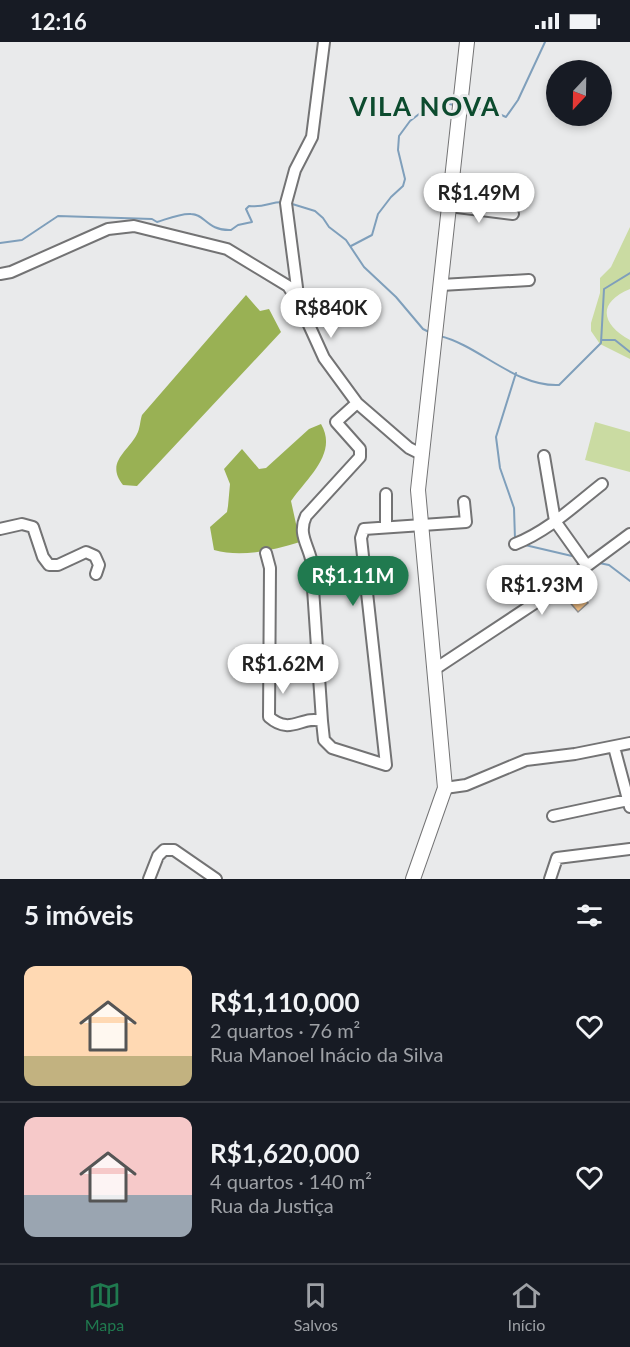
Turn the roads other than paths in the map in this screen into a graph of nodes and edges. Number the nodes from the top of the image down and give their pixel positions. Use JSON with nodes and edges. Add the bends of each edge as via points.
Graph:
{"nodes":[{"id":1,"x":324,"y":42,"type":"edge"},
{"id":2,"x":465,"y":45,"type":"edge"},
{"id":3,"x":449,"y":206,"type":"junction"},
{"id":4,"x":513,"y":214,"type":"dead end"},
{"id":5,"x":0,"y":274,"type":"edge"},
{"id":6,"x":529,"y":280,"type":"dead end"},
{"id":7,"x":441,"y":285,"type":"junction"},
{"id":8,"x":299,"y":303,"type":"junction"},
{"id":9,"x":357,"y":403,"type":"junction"},
{"id":10,"x":421,"y":454,"type":"junction"},
{"id":11,"x":544,"y":456,"type":"dead end"},
{"id":12,"x":602,"y":484,"type":"dead end"},
{"id":13,"x":386,"y":494,"type":"dead end"},
{"id":14,"x":464,"y":502,"type":"dead end"},
{"id":15,"x":555,"y":521,"type":"junction"},
{"id":16,"x":422,"y":525,"type":"junction"},
{"id":17,"x":386,"y":527,"type":"junction"},
{"id":18,"x":0,"y":529,"type":"edge"},
{"id":19,"x":630,"y":534,"type":"edge"},
{"id":20,"x":515,"y":544,"type":"dead end"},
{"id":21,"x":266,"y":553,"type":"dead end"},
{"id":22,"x":587,"y":566,"type":"junction"},
{"id":23,"x":96,"y":574,"type":"dead end"},
{"id":24,"x":435,"y":669,"type":"junction"},
{"id":25,"x":322,"y":721,"type":"junction"},
{"id":26,"x":630,"y":743,"type":"edge"},
{"id":27,"x":614,"y":747,"type":"junction"},
{"id":28,"x":444,"y":788,"type":"junction"},
{"id":29,"x":629,"y":804,"type":"edge"},
{"id":30,"x":553,"y":816,"type":"dead end"},
{"id":31,"x":630,"y":849,"type":"edge"},
{"id":32,"x":213,"y":878,"type":"edge"},
{"id":33,"x":415,"y":878,"type":"edge"},
{"id":34,"x":149,"y":879,"type":"edge"},
{"id":35,"x":550,"y":879,"type":"edge"}],
"edges":[{"from":1,"to":8,"type":"street","via":[[312,136],[295,170],[286,203]]},
{"from":2,"to":3,"type":"main road"},
{"from":3,"to":4,"type":"street"},
{"from":3,"to":7,"type":"main road"},
{"from":5,"to":8,"type":"street","via":[[108,229],[134,226],[227,249],[288,286]]},
{"from":6,"to":7,"type":"street"},
{"from":7,"to":10,"type":"main road"},
{"from":8,"to":9,"type":"street","via":[[324,358]]},
{"from":9,"to":10,"type":"street"},
{"from":9,"to":25,"type":"street","via":[[336,422],[360,449],[360,457],[301,526],[311,559]]},
{"from":10,"to":16,"type":"main road","via":[[418,490]]},
{"from":11,"to":15,"type":"street"},
{"from":12,"to":15,"type":"street"},
{"from":13,"to":17,"type":"street"},
{"from":14,"to":16,"type":"street","via":[[466,522]]},
{"from":15,"to":20,"type":"street"},
{"from":15,"to":22,"type":"street"},
{"from":16,"to":17,"type":"street"},
{"from":16,"to":24,"type":"main road"},
{"from":17,"to":25,"type":"street","via":[[364,530],[362,538],[386,765],[332,748],[324,740]]},
{"from":18,"to":23,"type":"street","via":[[33,527],[49,565],[86,552],[95,556],[99,566]]},
{"from":19,"to":22,"type":"street"},
{"from":21,"to":25,"type":"street","via":[[270,568],[269,717],[277,724],[289,726]]},
{"from":22,"to":24,"type":"street"},
{"from":24,"to":28,"type":"main road"},
{"from":26,"to":27,"type":"street"},
{"from":27,"to":28,"type":"street","via":[[535,758],[466,785]]},
{"from":27,"to":29,"type":"street"},
{"from":28,"to":33,"type":"main road"},
{"from":29,"to":30,"type":"street"},
{"from":31,"to":35,"type":"street","via":[[557,858]]},
{"from":32,"to":34,"type":"street","via":[[174,850],[164,850]]}]}
